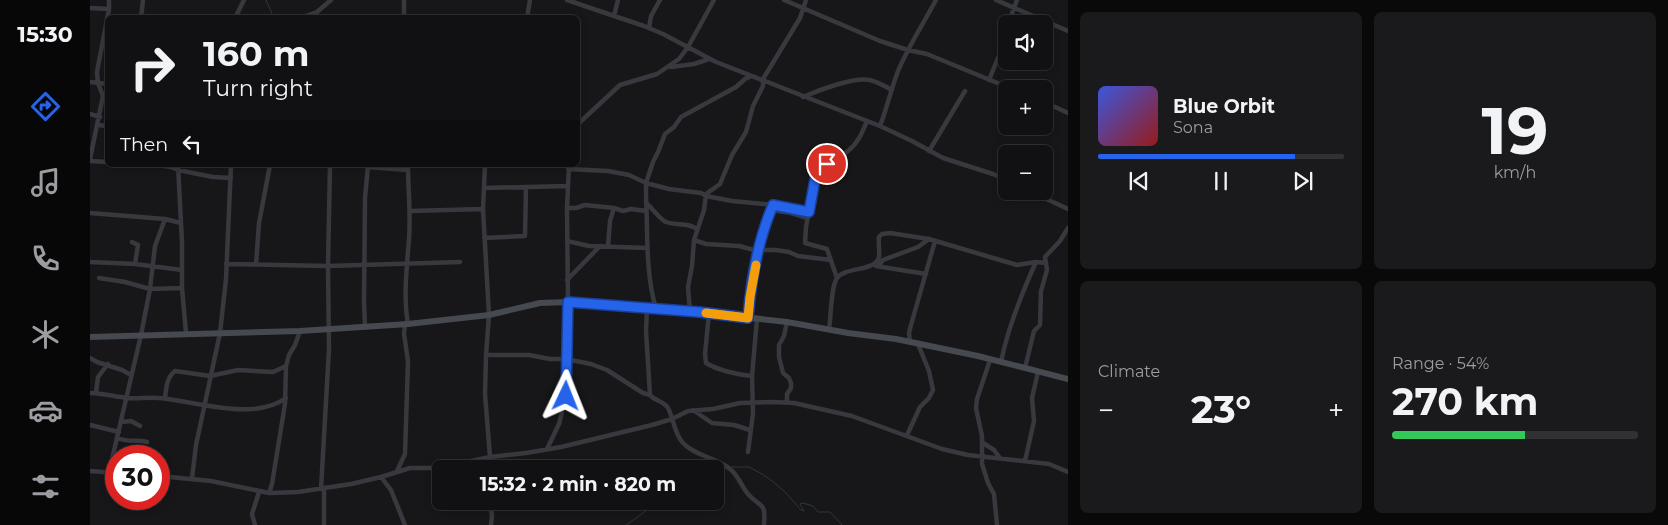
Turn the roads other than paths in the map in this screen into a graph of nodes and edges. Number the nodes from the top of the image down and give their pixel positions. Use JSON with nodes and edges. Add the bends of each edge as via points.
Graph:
{"nodes":[{"id":1,"x":109,"y":0,"type":"edge"},
{"id":2,"x":143,"y":0,"type":"edge"},
{"id":3,"x":244,"y":0,"type":"edge"},
{"id":4,"x":332,"y":0,"type":"edge"},
{"id":5,"x":404,"y":0,"type":"edge"},
{"id":6,"x":530,"y":0,"type":"edge"},
{"id":7,"x":567,"y":0,"type":"edge"},
{"id":8,"x":618,"y":0,"type":"edge"},
{"id":9,"x":660,"y":0,"type":"edge"},
{"id":10,"x":714,"y":0,"type":"edge"},
{"id":11,"x":784,"y":0,"type":"edge"},
{"id":12,"x":806,"y":0,"type":"edge"},
{"id":13,"x":936,"y":0,"type":"edge"},
{"id":14,"x":996,"y":0,"type":"edge"},
{"id":15,"x":1017,"y":0,"type":"edge"},
{"id":16,"x":90,"y":8,"type":"edge"},
{"id":17,"x":1014,"y":8,"type":"junction"},
{"id":18,"x":109,"y":9,"type":"junction"},
{"id":19,"x":804,"y":9,"type":"junction"},
{"id":20,"x":108,"y":15,"type":"edge"},
{"id":21,"x":141,"y":15,"type":"edge"},
{"id":22,"x":236,"y":15,"type":"edge"},
{"id":23,"x":308,"y":15,"type":"edge"},
{"id":24,"x":404,"y":15,"type":"edge"},
{"id":25,"x":528,"y":15,"type":"edge"},
{"id":26,"x":1011,"y":15,"type":"edge"},
{"id":27,"x":614,"y":16,"type":"junction"},
{"id":28,"x":105,"y":28,"type":"edge"},
{"id":29,"x":648,"y":28,"type":"junction"},
{"id":30,"x":1068,"y":31,"type":"edge"},
{"id":31,"x":688,"y":47,"type":"junction"},
{"id":32,"x":908,"y":50,"type":"junction"},
{"id":33,"x":709,"y":59,"type":"junction"},
{"id":34,"x":998,"y":60,"type":"edge"},
{"id":35,"x":667,"y":68,"type":"junction"},
{"id":36,"x":751,"y":76,"type":"junction"},
{"id":37,"x":989,"y":80,"type":"junction"},
{"id":38,"x":763,"y":81,"type":"junction"},
{"id":39,"x":90,"y":82,"type":"edge"},
{"id":40,"x":98,"y":83,"type":"junction"},
{"id":41,"x":105,"y":84,"type":"edge"},
{"id":42,"x":998,"y":84,"type":"edge"},
{"id":43,"x":892,"y":90,"type":"junction"},
{"id":44,"x":965,"y":90,"type":"dead end"},
{"id":45,"x":105,"y":94,"type":"edge"},
{"id":46,"x":103,"y":96,"type":"junction"},
{"id":47,"x":803,"y":97,"type":"junction"},
{"id":48,"x":1053,"y":106,"type":"edge"},
{"id":49,"x":1068,"y":113,"type":"edge"},
{"id":50,"x":90,"y":114,"type":"edge"},
{"id":51,"x":100,"y":117,"type":"junction"},
{"id":52,"x":867,"y":121,"type":"junction"},
{"id":53,"x":580,"y":122,"type":"edge"},
{"id":54,"x":97,"y":125,"type":"junction"},
{"id":55,"x":105,"y":126,"type":"edge"},
{"id":56,"x":880,"y":126,"type":"junction"},
{"id":57,"x":92,"y":139,"type":"edge"},
{"id":58,"x":930,"y":150,"type":"junction"},
{"id":59,"x":90,"y":160,"type":"edge"},
{"id":60,"x":105,"y":162,"type":"edge"},
{"id":61,"x":231,"y":167,"type":"edge"},
{"id":62,"x":270,"y":167,"type":"edge"},
{"id":63,"x":330,"y":167,"type":"edge"},
{"id":64,"x":368,"y":167,"type":"edge"},
{"id":65,"x":388,"y":167,"type":"edge"},
{"id":66,"x":485,"y":167,"type":"edge"},
{"id":67,"x":569,"y":167,"type":"edge"},
{"id":68,"x":178,"y":168,"type":"edge"},
{"id":69,"x":408,"y":168,"type":"edge"},
{"id":70,"x":998,"y":177,"type":"edge"},
{"id":71,"x":231,"y":178,"type":"junction"},
{"id":72,"x":646,"y":183,"type":"junction"},
{"id":73,"x":526,"y":186,"type":"junction"},
{"id":74,"x":567,"y":186,"type":"junction"},
{"id":75,"x":484,"y":188,"type":"junction"},
{"id":76,"x":706,"y":196,"type":"junction"},
{"id":77,"x":1048,"y":200,"type":"edge"},
{"id":78,"x":646,"y":203,"type":"junction"},
{"id":79,"x":772,"y":207,"type":"junction"},
{"id":80,"x":567,"y":208,"type":"junction"},
{"id":81,"x":614,"y":208,"type":"junction"},
{"id":82,"x":483,"y":209,"type":"junction"},
{"id":83,"x":1068,"y":209,"type":"edge"},
{"id":84,"x":410,"y":211,"type":"junction"},
{"id":85,"x":646,"y":211,"type":"junction"},
{"id":86,"x":809,"y":212,"type":"junction"},
{"id":87,"x":90,"y":213,"type":"edge"},
{"id":88,"x":807,"y":218,"type":"junction"},
{"id":89,"x":165,"y":219,"type":"junction"},
{"id":90,"x":181,"y":223,"type":"junction"},
{"id":91,"x":1068,"y":228,"type":"edge"},
{"id":92,"x":697,"y":230,"type":"junction"},
{"id":93,"x":484,"y":238,"type":"junction"},
{"id":94,"x":929,"y":239,"type":"junction"},
{"id":95,"x":694,"y":240,"type":"junction"},
{"id":96,"x":567,"y":241,"type":"junction"},
{"id":97,"x":935,"y":241,"type":"junction"},
{"id":98,"x":132,"y":242,"type":"dead end"},
{"id":99,"x":600,"y":246,"type":"junction"},
{"id":100,"x":608,"y":246,"type":"junction"},
{"id":101,"x":647,"y":248,"type":"junction"},
{"id":102,"x":759,"y":249,"type":"junction"},
{"id":103,"x":831,"y":260,"type":"junction"},
{"id":104,"x":90,"y":262,"type":"edge"},
{"id":105,"x":460,"y":262,"type":"dead end"},
{"id":106,"x":1036,"y":262,"type":"junction"},
{"id":107,"x":407,"y":263,"type":"junction"},
{"id":108,"x":1046,"y":263,"type":"junction"},
{"id":109,"x":135,"y":264,"type":"junction"},
{"id":110,"x":226,"y":264,"type":"junction"},
{"id":111,"x":364,"y":264,"type":"junction"},
{"id":112,"x":256,"y":265,"type":"junction"},
{"id":113,"x":153,"y":266,"type":"junction"},
{"id":114,"x":328,"y":266,"type":"junction"},
{"id":115,"x":870,"y":266,"type":"junction"},
{"id":116,"x":878,"y":266,"type":"junction"},
{"id":117,"x":182,"y":270,"type":"junction"},
{"id":118,"x":926,"y":274,"type":"junction"},
{"id":119,"x":99,"y":278,"type":"dead end"},
{"id":120,"x":838,"y":278,"type":"junction"},
{"id":121,"x":567,"y":280,"type":"junction"},
{"id":122,"x":182,"y":288,"type":"junction"},
{"id":123,"x":150,"y":289,"type":"junction"},
{"id":124,"x":568,"y":302,"type":"junction"},
{"id":125,"x":648,"y":308,"type":"junction"},
{"id":126,"x":656,"y":308,"type":"junction"},
{"id":127,"x":690,"y":312,"type":"junction"},
{"id":128,"x":708,"y":313,"type":"junction"},
{"id":129,"x":490,"y":315,"type":"junction"},
{"id":130,"x":748,"y":318,"type":"junction"},
{"id":131,"x":757,"y":319,"type":"junction"},
{"id":132,"x":787,"y":322,"type":"junction"},
{"id":133,"x":406,"y":324,"type":"junction"},
{"id":134,"x":365,"y":326,"type":"junction"},
{"id":135,"x":829,"y":328,"type":"junction"},
{"id":136,"x":329,"y":329,"type":"junction"},
{"id":137,"x":300,"y":331,"type":"junction"},
{"id":138,"x":186,"y":333,"type":"junction"},
{"id":139,"x":220,"y":333,"type":"junction"},
{"id":140,"x":141,"y":335,"type":"junction"},
{"id":141,"x":90,"y":337,"type":"edge"},
{"id":142,"x":910,"y":342,"type":"junction"},
{"id":143,"x":918,"y":344,"type":"junction"},
{"id":144,"x":486,"y":355,"type":"junction"},
{"id":145,"x":90,"y":358,"type":"edge"},
{"id":146,"x":566,"y":359,"type":"junction"},
{"id":147,"x":990,"y":360,"type":"junction"},
{"id":148,"x":1000,"y":362,"type":"junction"},
{"id":149,"x":108,"y":364,"type":"junction"},
{"id":150,"x":286,"y":366,"type":"junction"},
{"id":151,"x":1025,"y":368,"type":"junction"},
{"id":152,"x":1038,"y":372,"type":"junction"},
{"id":153,"x":131,"y":376,"type":"junction"},
{"id":154,"x":210,"y":376,"type":"junction"},
{"id":155,"x":752,"y":376,"type":"junction"},
{"id":156,"x":1068,"y":379,"type":"edge"},
{"id":157,"x":90,"y":393,"type":"edge"},
{"id":158,"x":96,"y":393,"type":"junction"},
{"id":159,"x":650,"y":395,"type":"junction"},
{"id":160,"x":127,"y":398,"type":"junction"},
{"id":161,"x":165,"y":398,"type":"junction"},
{"id":162,"x":286,"y":398,"type":"junction"},
{"id":163,"x":752,"y":402,"type":"junction"},
{"id":164,"x":787,"y":402,"type":"junction"},
{"id":165,"x":204,"y":405,"type":"junction"},
{"id":166,"x":693,"y":410,"type":"junction"},
{"id":167,"x":672,"y":419,"type":"junction"},
{"id":168,"x":121,"y":422,"type":"junction"},
{"id":169,"x":90,"y":424,"type":"edge"},
{"id":170,"x":140,"y":426,"type":"dead end"},
{"id":171,"x":750,"y":430,"type":"junction"},
{"id":172,"x":119,"y":432,"type":"junction"},
{"id":173,"x":907,"y":435,"type":"junction"},
{"id":174,"x":117,"y":438,"type":"junction"},
{"id":175,"x":129,"y":442,"type":"junction"},
{"id":176,"x":147,"y":442,"type":"dead end"},
{"id":177,"x":983,"y":443,"type":"junction"},
{"id":178,"x":115,"y":445,"type":"joint"},
{"id":179,"x":547,"y":449,"type":"junction"},
{"id":180,"x":748,"y":452,"type":"dead end"},
{"id":181,"x":490,"y":457,"type":"junction"},
{"id":182,"x":982,"y":458,"type":"junction"},
{"id":183,"x":1000,"y":458,"type":"junction"},
{"id":184,"x":483,"y":459,"type":"joint"},
{"id":185,"x":1025,"y":462,"type":"junction"},
{"id":186,"x":90,"y":471,"type":"edge"},
{"id":187,"x":397,"y":471,"type":"junction"},
{"id":188,"x":105,"y":472,"type":"edge"},
{"id":189,"x":1068,"y":472,"type":"edge"},
{"id":190,"x":170,"y":477,"type":"edge"},
{"id":191,"x":382,"y":477,"type":"junction"},
{"id":192,"x":192,"y":478,"type":"junction"},
{"id":193,"x":322,"y":488,"type":"junction"},
{"id":194,"x":259,"y":492,"type":"junction"},
{"id":195,"x":268,"y":494,"type":"junction"},
{"id":196,"x":491,"y":510,"type":"edge"},
{"id":197,"x":252,"y":517,"type":"junction"},
{"id":198,"x":248,"y":524,"type":"edge"},
{"id":199,"x":255,"y":525,"type":"edge"},
{"id":200,"x":324,"y":525,"type":"edge"},
{"id":201,"x":405,"y":525,"type":"edge"},
{"id":202,"x":491,"y":525,"type":"edge"},
{"id":203,"x":764,"y":525,"type":"edge"},
{"id":204,"x":997,"y":525,"type":"edge"}],
"edges":[{"from":1,"to":18,"type":"street"},
{"from":2,"to":21,"type":"street"},
{"from":3,"to":22,"type":"street"},
{"from":4,"to":23,"type":"street"},
{"from":5,"to":24,"type":"street"},
{"from":6,"to":25,"type":"street"},
{"from":7,"to":27,"type":"street"},
{"from":8,"to":27,"type":"street"},
{"from":9,"to":29,"type":"street"},
{"from":10,"to":31,"type":"street"},
{"from":11,"to":19,"type":"street"},
{"from":12,"to":19,"type":"street"},
{"from":13,"to":32,"type":"street"},
{"from":14,"to":17,"type":"street"},
{"from":15,"to":17,"type":"street"},
{"from":16,"to":18,"type":"street"},
{"from":17,"to":26,"type":"street"},
{"from":17,"to":30,"type":"street"},
{"from":18,"to":20,"type":"street"},
{"from":19,"to":32,"type":"street"},
{"from":19,"to":38,"type":"street"},
{"from":27,"to":29,"type":"street"},
{"from":28,"to":40,"type":"street","via":[[97,67]]},
{"from":29,"to":31,"type":"street"},
{"from":31,"to":33,"type":"street"},
{"from":31,"to":35,"type":"street"},
{"from":32,"to":37,"type":"street","via":[[926,54]]},
{"from":32,"to":43,"type":"street"},
{"from":33,"to":35,"type":"street"},
{"from":33,"to":36,"type":"street"},
{"from":34,"to":37,"type":"street"},
{"from":35,"to":53,"type":"street","via":[[620,86]]},
{"from":36,"to":38,"type":"street"},
{"from":36,"to":72,"type":"street","via":[[736,88],[681,117],[665,134]]},
{"from":37,"to":42,"type":"street"},
{"from":38,"to":47,"type":"street"},
{"from":38,"to":76,"type":"street","via":[[746,132],[720,184],[709,190]]},
{"from":39,"to":40,"type":"street"},
{"from":40,"to":41,"type":"street"},
{"from":40,"to":46,"type":"street"},
{"from":43,"to":47,"type":"street","via":[[864,80],[831,86]]},
{"from":43,"to":56,"type":"street"},
{"from":44,"to":58,"type":"street"},
{"from":45,"to":46,"type":"street"},
{"from":46,"to":51,"type":"street"},
{"from":47,"to":52,"type":"street"},
{"from":48,"to":49,"type":"street"},
{"from":50,"to":51,"type":"street"},
{"from":51,"to":54,"type":"street"},
{"from":52,"to":56,"type":"street"},
{"from":52,"to":86,"type":"street","via":[[854,146],[818,172]]},
{"from":54,"to":55,"type":"street"},
{"from":54,"to":57,"type":"street"},
{"from":56,"to":58,"type":"street"},
{"from":57,"to":59,"type":"street"},
{"from":58,"to":70,"type":"street","via":[[942,158]]},
{"from":59,"to":60,"type":"street"},
{"from":61,"to":71,"type":"street"},
{"from":62,"to":112,"type":"street","via":[[259,222]]},
{"from":63,"to":114,"type":"street"},
{"from":64,"to":111,"type":"street"},
{"from":65,"to":69,"type":"street"},
{"from":66,"to":75,"type":"street"},
{"from":67,"to":72,"type":"street","via":[[608,170]]},
{"from":67,"to":74,"type":"street"},
{"from":68,"to":71,"type":"street"},
{"from":68,"to":90,"type":"street"},
{"from":69,"to":84,"type":"street"},
{"from":71,"to":110,"type":"street"},
{"from":72,"to":76,"type":"street"},
{"from":72,"to":78,"type":"street"},
{"from":73,"to":74,"type":"street"},
{"from":73,"to":75,"type":"street"},
{"from":73,"to":93,"type":"street","via":[[525,236]]},
{"from":74,"to":80,"type":"street"},
{"from":75,"to":82,"type":"street"},
{"from":76,"to":79,"type":"street"},
{"from":76,"to":92,"type":"street"},
{"from":77,"to":83,"type":"street"},
{"from":78,"to":85,"type":"street"},
{"from":78,"to":92,"type":"street","via":[[664,221],[692,226]]},
{"from":79,"to":86,"type":"street"},
{"from":79,"to":88,"type":"street"},
{"from":79,"to":102,"type":"street"},
{"from":80,"to":81,"type":"street","via":[[585,205]]},
{"from":80,"to":96,"type":"street"},
{"from":81,"to":85,"type":"street"},
{"from":81,"to":100,"type":"street"},
{"from":82,"to":84,"type":"street"},
{"from":82,"to":93,"type":"street"},
{"from":84,"to":107,"type":"street"},
{"from":85,"to":101,"type":"street"},
{"from":86,"to":88,"type":"street"},
{"from":87,"to":89,"type":"street"},
{"from":88,"to":103,"type":"street","via":[[805,243],[827,249]]},
{"from":89,"to":90,"type":"street"},
{"from":89,"to":113,"type":"street","via":[[155,246]]},
{"from":90,"to":117,"type":"street"},
{"from":91,"to":108,"type":"street","via":[[1046,256]]},
{"from":92,"to":95,"type":"street"},
{"from":93,"to":129,"type":"street"},
{"from":94,"to":97,"type":"street"},
{"from":94,"to":115,"type":"street","via":[[882,234],[878,259]]},
{"from":94,"to":116,"type":"street","via":[[918,247],[883,260]]},
{"from":95,"to":102,"type":"street"},
{"from":95,"to":127,"type":"street","via":[[688,287]]},
{"from":96,"to":99,"type":"street"},
{"from":96,"to":121,"type":"street"},
{"from":97,"to":106,"type":"street","via":[[1017,264]]},
{"from":97,"to":118,"type":"street"},
{"from":98,"to":109,"type":"street","via":[[138,245]]},
{"from":99,"to":100,"type":"street"},
{"from":99,"to":121,"type":"street"},
{"from":100,"to":101,"type":"street"},
{"from":101,"to":126,"type":"street"},
{"from":102,"to":103,"type":"street"},
{"from":102,"to":130,"type":"street"},
{"from":103,"to":120,"type":"street"},
{"from":104,"to":109,"type":"street"},
{"from":105,"to":107,"type":"street"},
{"from":106,"to":108,"type":"street"},
{"from":106,"to":148,"type":"street","via":[[1006,336]]},
{"from":107,"to":111,"type":"street"},
{"from":107,"to":133,"type":"street"},
{"from":108,"to":151,"type":"street","via":[[1040,297],[1040,325],[1034,331]]},
{"from":109,"to":113,"type":"street"},
{"from":110,"to":112,"type":"street"},
{"from":110,"to":139,"type":"street"},
{"from":111,"to":114,"type":"street"},
{"from":111,"to":134,"type":"street"},
{"from":112,"to":114,"type":"street"},
{"from":113,"to":117,"type":"street"},
{"from":113,"to":123,"type":"street"},
{"from":114,"to":136,"type":"street"},
{"from":115,"to":116,"type":"street"},
{"from":115,"to":120,"type":"street","via":[[847,271]]},
{"from":116,"to":118,"type":"street"},
{"from":117,"to":122,"type":"street"},
{"from":118,"to":142,"type":"street","via":[[911,325]]},
{"from":119,"to":123,"type":"street"},
{"from":120,"to":135,"type":"street","via":[[833,291]]},
{"from":121,"to":124,"type":"street"},
{"from":122,"to":123,"type":"street"},
{"from":122,"to":138,"type":"street"},
{"from":123,"to":140,"type":"street"},
{"from":124,"to":125,"type":"street"},
{"from":124,"to":129,"type":"street","via":[[540,303]]},
{"from":124,"to":146,"type":"street"},
{"from":125,"to":126,"type":"street"},
{"from":125,"to":159,"type":"street","via":[[646,332]]},
{"from":126,"to":127,"type":"street"},
{"from":127,"to":128,"type":"street"},
{"from":128,"to":130,"type":"street"},
{"from":128,"to":155,"type":"street","via":[[706,363]]},
{"from":129,"to":133,"type":"street"},
{"from":129,"to":144,"type":"street"},
{"from":130,"to":131,"type":"street"},
{"from":131,"to":132,"type":"street"},
{"from":131,"to":155,"type":"street"},
{"from":132,"to":135,"type":"street"},
{"from":132,"to":164,"type":"street","via":[[779,345],[784,373],[791,383]]},
{"from":133,"to":134,"type":"street"},
{"from":133,"to":187,"type":"street","via":[[405,454]]},
{"from":134,"to":136,"type":"street"},
{"from":135,"to":142,"type":"street"},
{"from":136,"to":137,"type":"street"},
{"from":136,"to":193,"type":"street"},
{"from":137,"to":139,"type":"street"},
{"from":137,"to":150,"type":"street"},
{"from":138,"to":139,"type":"street"},
{"from":138,"to":140,"type":"street"},
{"from":139,"to":154,"type":"street"},
{"from":140,"to":141,"type":"street"},
{"from":140,"to":153,"type":"street"},
{"from":142,"to":143,"type":"street"},
{"from":143,"to":147,"type":"street"},
{"from":143,"to":173,"type":"street","via":[[933,390],[920,407]]},
{"from":144,"to":146,"type":"street"},
{"from":144,"to":181,"type":"street","via":[[485,402]]},
{"from":145,"to":149,"type":"street"},
{"from":146,"to":159,"type":"street","via":[[602,368]]},
{"from":146,"to":179,"type":"street","via":[[566,396]]},
{"from":147,"to":148,"type":"street"},
{"from":147,"to":177,"type":"street","via":[[976,404]]},
{"from":148,"to":151,"type":"street"},
{"from":149,"to":153,"type":"street"},
{"from":149,"to":158,"type":"street","via":[[98,377]]},
{"from":150,"to":154,"type":"street","via":[[273,372],[238,370]]},
{"from":150,"to":162,"type":"street"},
{"from":151,"to":152,"type":"street"},
{"from":152,"to":156,"type":"street"},
{"from":152,"to":185,"type":"street","via":[[1032,398],[1034,421]]},
{"from":153,"to":160,"type":"street"},
{"from":154,"to":161,"type":"street","via":[[174,371],[166,386]]},
{"from":154,"to":165,"type":"street"},
{"from":155,"to":163,"type":"street"},
{"from":157,"to":158,"type":"street"},
{"from":158,"to":160,"type":"street"},
{"from":159,"to":167,"type":"street","via":[[666,405]]},
{"from":160,"to":161,"type":"street"},
{"from":160,"to":168,"type":"street"},
{"from":161,"to":165,"type":"street"},
{"from":162,"to":165,"type":"street","via":[[262,407]]},
{"from":162,"to":195,"type":"street"},
{"from":163,"to":164,"type":"street"},
{"from":163,"to":166,"type":"street"},
{"from":163,"to":171,"type":"street"},
{"from":164,"to":173,"type":"street","via":[[852,416]]},
{"from":165,"to":192,"type":"street"},
{"from":166,"to":167,"type":"street"},
{"from":166,"to":171,"type":"street","via":[[712,423]]},
{"from":167,"to":179,"type":"street"},
{"from":167,"to":203,"type":"street","via":[[683,443],[731,470],[749,495],[762,504]]},
{"from":168,"to":170,"type":"street","via":[[132,421]]},
{"from":168,"to":172,"type":"street"},
{"from":169,"to":172,"type":"street"},
{"from":171,"to":180,"type":"street"},
{"from":172,"to":174,"type":"street"},
{"from":173,"to":182,"type":"street"},
{"from":174,"to":175,"type":"street"},
{"from":174,"to":178,"type":"street"},
{"from":175,"to":176,"type":"street"},
{"from":175,"to":178,"type":"street"},
{"from":177,"to":182,"type":"street"},
{"from":177,"to":183,"type":"street"},
{"from":179,"to":181,"type":"street"},
{"from":181,"to":184,"type":"street"},
{"from":182,"to":183,"type":"street"},
{"from":182,"to":204,"type":"street","via":[[986,478],[994,494]]},
{"from":183,"to":185,"type":"street"},
{"from":184,"to":187,"type":"street","via":[[438,468],[415,467]]},
{"from":185,"to":189,"type":"street","via":[[1049,464]]},
{"from":186,"to":188,"type":"street"},
{"from":187,"to":191,"type":"street"},
{"from":190,"to":192,"type":"street"},
{"from":191,"to":193,"type":"street"},
{"from":191,"to":201,"type":"street"},
{"from":192,"to":194,"type":"street"},
{"from":193,"to":195,"type":"street"},
{"from":193,"to":200,"type":"street"},
{"from":194,"to":195,"type":"street"},
{"from":194,"to":197,"type":"street"},
{"from":196,"to":202,"type":"street"},
{"from":197,"to":198,"type":"street"},
{"from":197,"to":199,"type":"street"}]}
